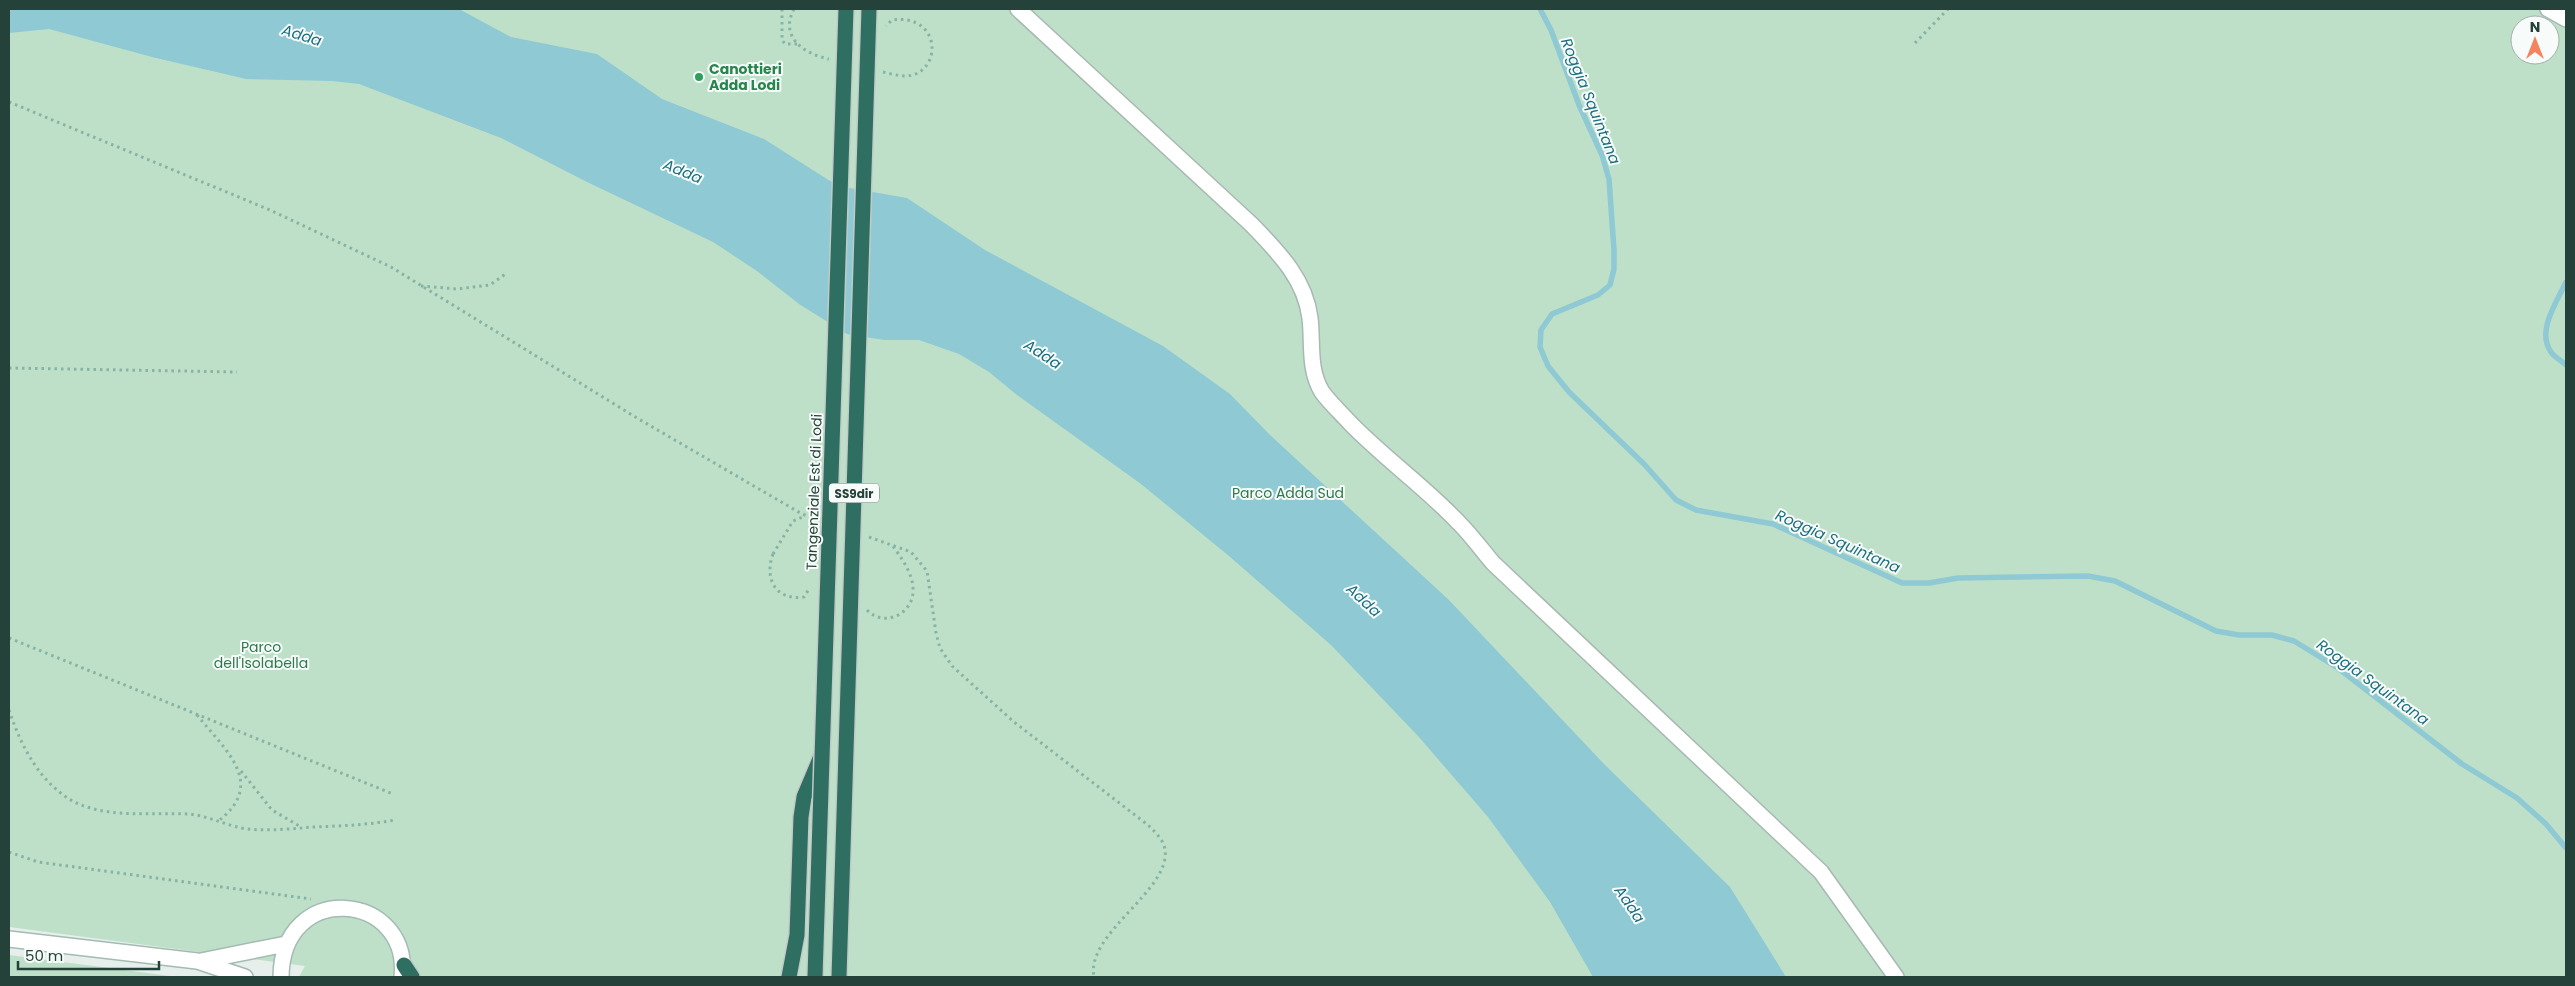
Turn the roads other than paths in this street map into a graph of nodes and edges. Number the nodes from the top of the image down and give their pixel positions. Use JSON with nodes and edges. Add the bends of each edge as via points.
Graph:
{"nodes":[{"id":1,"x":846,"y":9,"type":"edge"},
{"id":2,"x":869,"y":9,"type":"edge"},
{"id":3,"x":1018,"y":9,"type":"edge"},
{"id":4,"x":2548,"y":9,"type":"edge"},
{"id":5,"x":2566,"y":19,"type":"edge"},
{"id":6,"x":822,"y":752,"type":"junction"},
{"id":7,"x":9,"y":940,"type":"edge"},
{"id":8,"x":286,"y":944,"type":"junction"},
{"id":9,"x":197,"y":962,"type":"junction"},
{"id":10,"x":406,"y":973,"type":"edge"},
{"id":11,"x":245,"y":977,"type":"edge"},
{"id":12,"x":281,"y":977,"type":"edge"},
{"id":13,"x":789,"y":977,"type":"edge"},
{"id":14,"x":815,"y":977,"type":"edge"},
{"id":15,"x":839,"y":977,"type":"edge"},
{"id":16,"x":1896,"y":977,"type":"edge"}],
"edges":[{"from":1,"to":6,"type":"highway","name":"Tangenziale Est di Lodi","number":"SS9dir","bridge":true},
{"from":2,"to":15,"type":"highway","number":"SS9dir","bridge":true},
{"from":3,"to":16,"type":"street","via":[[1278,252],[1297,277],[1305,296],[1314,372],[1322,391],[1336,408],[1373,446],[1460,523],[1493,563],[1821,872]]},
{"from":4,"to":5,"type":"street"},
{"from":6,"to":13,"type":"highway","via":[[804,797],[801,817],[797,935]]},
{"from":6,"to":14,"type":"highway","name":"Tangenziale Est di Lodi","number":"SS9dir","bridge":true},
{"from":7,"to":9,"type":"street"},
{"from":8,"to":9,"type":"street"},
{"from":8,"to":10,"type":"street","via":[[297,926],[314,914],[334,908],[354,909],[373,916],[388,928],[399,946]]},
{"from":8,"to":12,"type":"street","via":[[281,960]]},
{"from":9,"to":11,"type":"street"}]}
